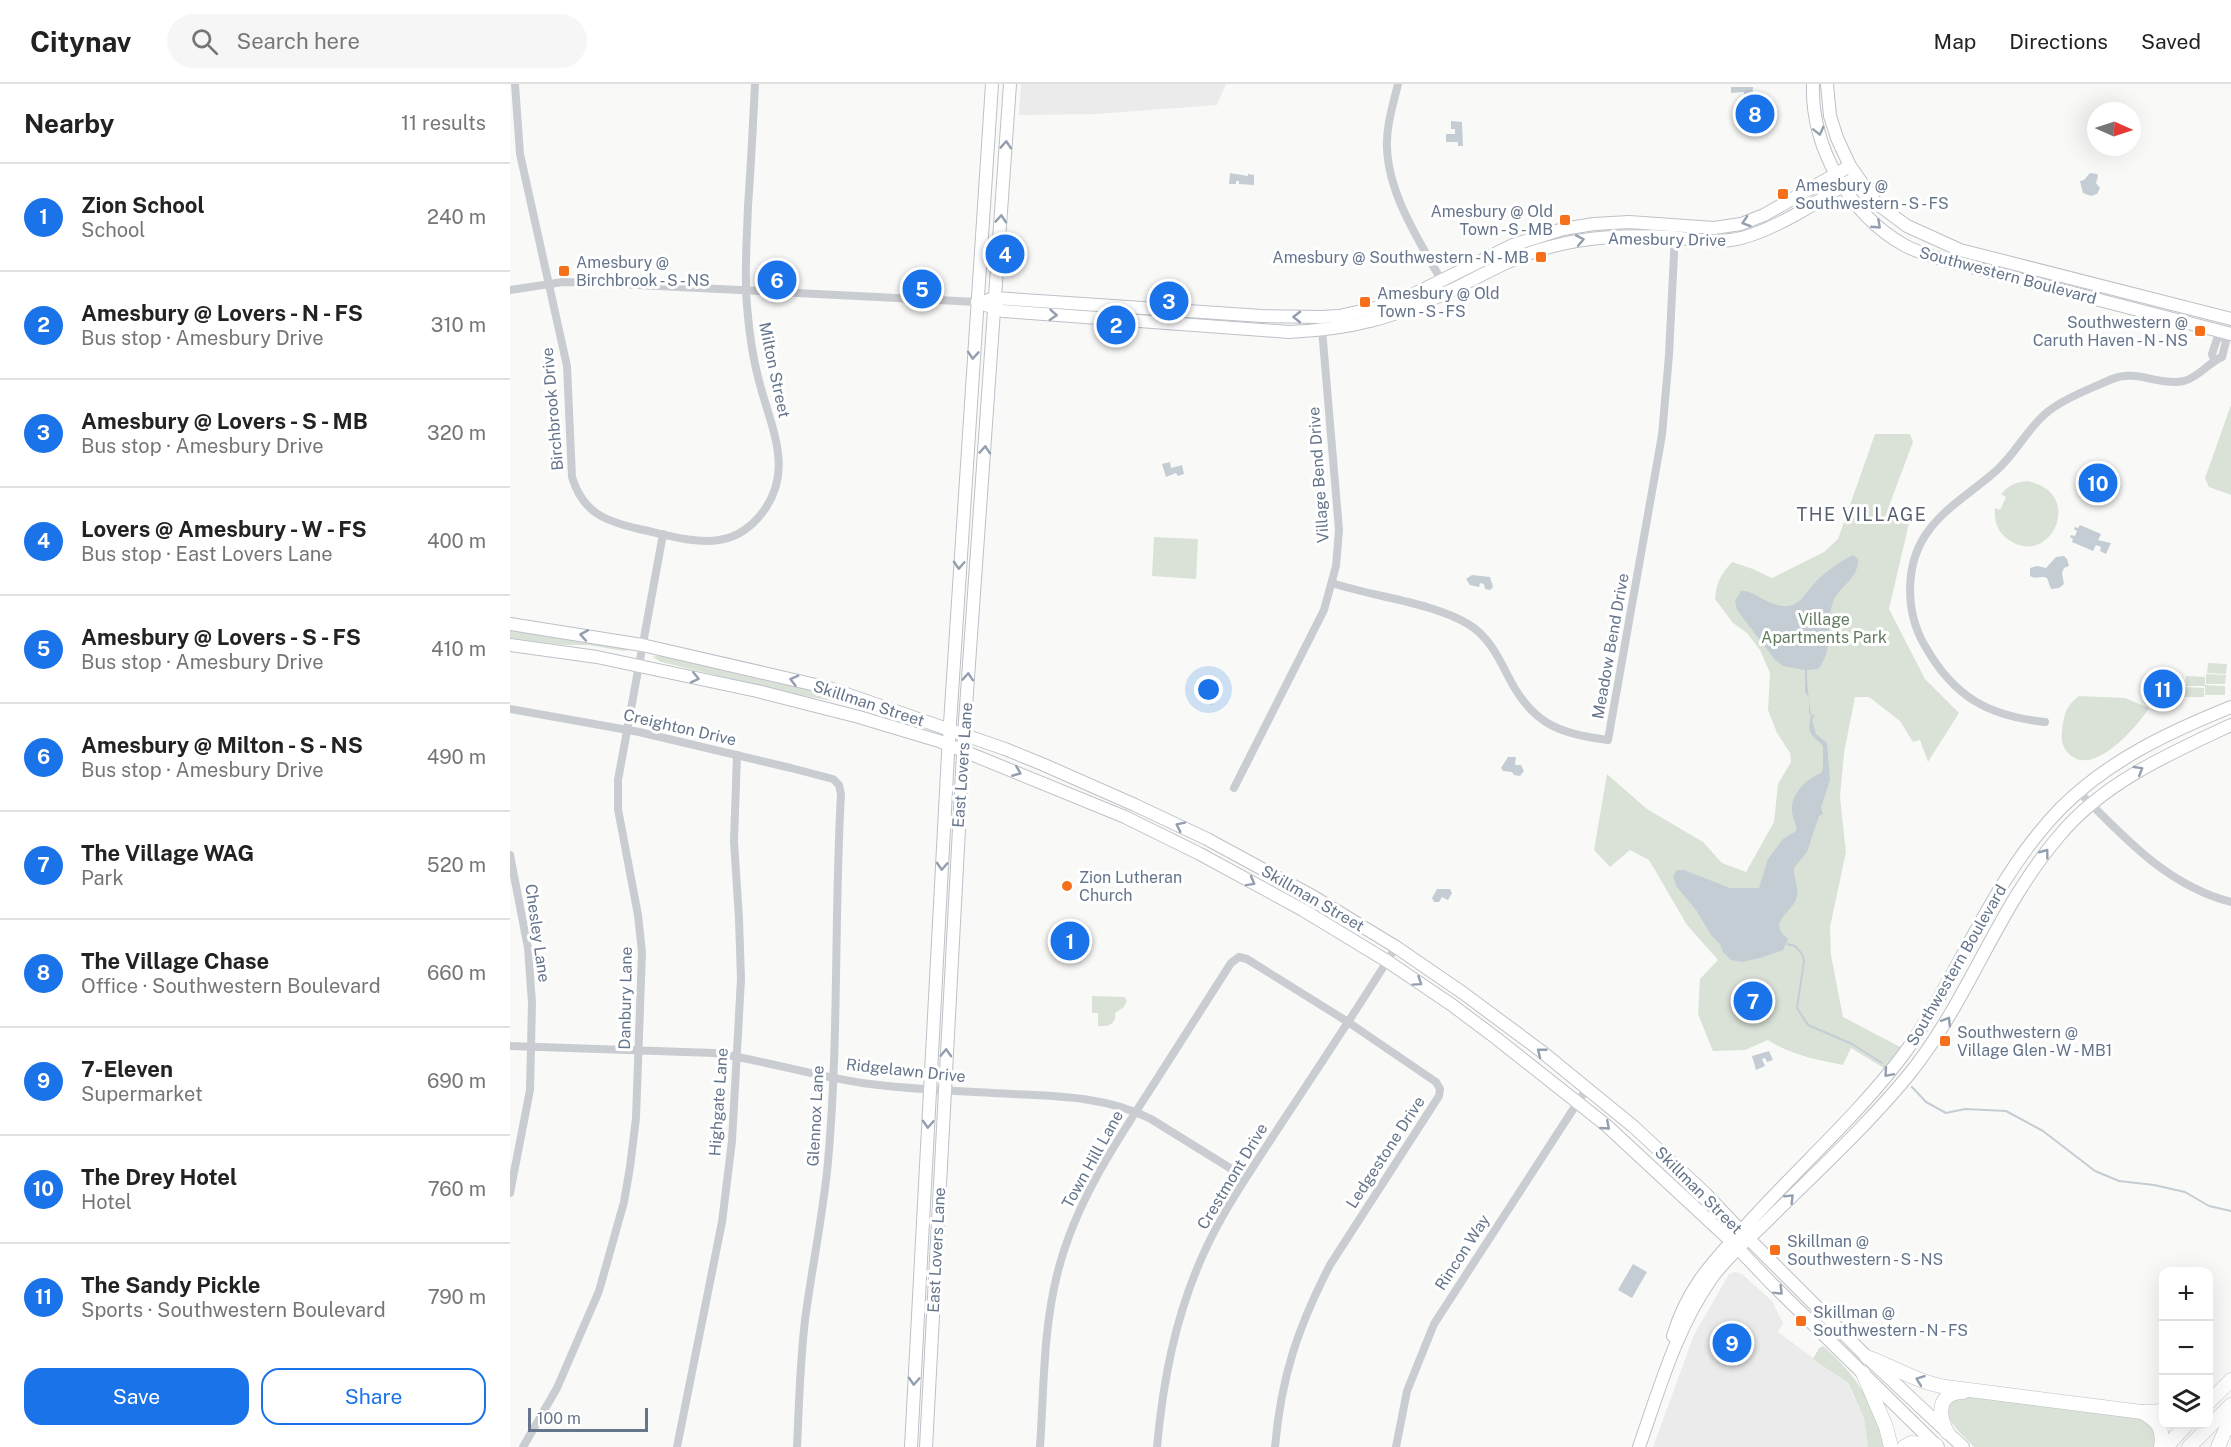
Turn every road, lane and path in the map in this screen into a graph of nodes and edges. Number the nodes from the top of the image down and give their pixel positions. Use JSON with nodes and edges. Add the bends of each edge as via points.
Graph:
{"nodes":[{"id":1,"x":515,"y":84,"type":"edge"},
{"id":2,"x":755,"y":84,"type":"edge"},
{"id":3,"x":992,"y":84,"type":"edge"},
{"id":4,"x":1010,"y":84,"type":"edge"},
{"id":5,"x":1398,"y":84,"type":"edge"},
{"id":6,"x":1813,"y":84,"type":"edge"},
{"id":7,"x":1827,"y":84,"type":"edge"},
{"id":8,"x":989,"y":120,"type":"junction"},
{"id":9,"x":1007,"y":120,"type":"junction"},
{"id":10,"x":1853,"y":172,"type":"junction"},
{"id":11,"x":1839,"y":180,"type":"junction"},
{"id":12,"x":1675,"y":225,"type":"junction"},
{"id":13,"x":1557,"y":231,"type":"junction"},
{"id":14,"x":1676,"y":238,"type":"junction"},
{"id":15,"x":1558,"y":245,"type":"junction"},
{"id":16,"x":1960,"y":250,"type":"junction"},
{"id":17,"x":1956,"y":263,"type":"junction"},
{"id":18,"x":549,"y":284,"type":"junction"},
{"id":19,"x":1445,"y":286,"type":"junction"},
{"id":20,"x":746,"y":289,"type":"junction"},
{"id":21,"x":510,"y":290,"type":"edge"},
{"id":22,"x":2143,"y":296,"type":"junction"},
{"id":23,"x":977,"y":302,"type":"junction"},
{"id":24,"x":995,"y":304,"type":"junction"},
{"id":25,"x":1160,"y":309,"type":"junction"},
{"id":26,"x":2138,"y":311,"type":"junction"},
{"id":27,"x":1321,"y":317,"type":"junction"},
{"id":28,"x":2231,"y":319,"type":"edge"},
{"id":29,"x":1159,"y":323,"type":"junction"},
{"id":30,"x":1322,"y":331,"type":"junction"},
{"id":31,"x":2230,"y":332,"type":"edge"},
{"id":32,"x":963,"y":507,"type":"junction"},
{"id":33,"x":981,"y":508,"type":"junction"},
{"id":34,"x":663,"y":534,"type":"junction"},
{"id":35,"x":1332,"y":583,"type":"junction"},
{"id":36,"x":510,"y":624,"type":"edge"},
{"id":37,"x":510,"y":645,"type":"edge"},
{"id":38,"x":642,"y":645,"type":"junction"},
{"id":39,"x":638,"y":665,"type":"junction"},
{"id":40,"x":2231,"y":707,"type":"edge"},
{"id":41,"x":510,"y":709,"type":"edge"},
{"id":42,"x":2046,"y":722,"type":"dead end"},
{"id":43,"x":2231,"y":725,"type":"edge"},
{"id":44,"x":626,"y":730,"type":"junction"},
{"id":45,"x":950,"y":730,"type":"junction"},
{"id":46,"x":964,"y":735,"type":"junction"},
{"id":47,"x":949,"y":745,"type":"junction"},
{"id":48,"x":963,"y":751,"type":"junction"},
{"id":49,"x":737,"y":755,"type":"junction"},
{"id":50,"x":839,"y":784,"type":"joint"},
{"id":51,"x":1234,"y":788,"type":"dead end"},
{"id":52,"x":2078,"y":791,"type":"junction"},
{"id":53,"x":2091,"y":804,"type":"junction"},
{"id":54,"x":1207,"y":839,"type":"junction"},
{"id":55,"x":1200,"y":854,"type":"junction"},
{"id":56,"x":510,"y":855,"type":"edge"},
{"id":57,"x":2231,"y":902,"type":"edge"},
{"id":58,"x":1396,"y":947,"type":"junction"},
{"id":59,"x":1247,"y":959,"type":"joint"},
{"id":60,"x":937,"y":960,"type":"junction"},
{"id":61,"x":950,"y":960,"type":"junction"},
{"id":62,"x":1387,"y":961,"type":"junction"},
{"id":63,"x":1348,"y":1022,"type":"junction"},
{"id":64,"x":1914,"y":1040,"type":"junction"},
{"id":65,"x":510,"y":1046,"type":"edge"},
{"id":66,"x":532,"y":1046,"type":"junction"},
{"id":67,"x":1928,"y":1049,"type":"junction"},
{"id":68,"x":639,"y":1050,"type":"junction"},
{"id":69,"x":737,"y":1056,"type":"junction"},
{"id":70,"x":833,"y":1076,"type":"junction"},
{"id":71,"x":1587,"y":1088,"type":"junction"},
{"id":72,"x":930,"y":1089,"type":"junction"},
{"id":73,"x":945,"y":1090,"type":"junction"},
{"id":74,"x":1577,"y":1101,"type":"junction"},
{"id":75,"x":1136,"y":1111,"type":"junction"},
{"id":76,"x":1843,"y":1126,"type":"junction"},
{"id":77,"x":1853,"y":1136,"type":"junction"},
{"id":78,"x":1246,"y":1178,"type":"junction"},
{"id":79,"x":510,"y":1193,"type":"edge"},
{"id":80,"x":1740,"y":1240,"type":"junction"},
{"id":81,"x":1832,"y":1321,"type":"junction"},
{"id":82,"x":1822,"y":1333,"type":"junction"},
{"id":83,"x":1867,"y":1357,"type":"junction"},
{"id":84,"x":915,"y":1358,"type":"junction"},
{"id":85,"x":931,"y":1358,"type":"junction"},
{"id":86,"x":1863,"y":1373,"type":"junction"},
{"id":87,"x":2231,"y":1380,"type":"edge"},
{"id":88,"x":1976,"y":1392,"type":"junction"},
{"id":89,"x":2213,"y":1397,"type":"edge"},
{"id":90,"x":2231,"y":1405,"type":"edge"},
{"id":91,"x":2142,"y":1412,"type":"junction"},
{"id":92,"x":2159,"y":1412,"type":"edge"},
{"id":93,"x":2231,"y":1417,"type":"edge"},
{"id":94,"x":2183,"y":1429,"type":"edge"},
{"id":95,"x":1947,"y":1432,"type":"junction"},
{"id":96,"x":1937,"y":1446,"type":"edge"},
{"id":97,"x":523,"y":1447,"type":"edge"},
{"id":98,"x":677,"y":1447,"type":"edge"},
{"id":99,"x":797,"y":1447,"type":"edge"},
{"id":100,"x":910,"y":1447,"type":"edge"},
{"id":101,"x":926,"y":1447,"type":"edge"},
{"id":102,"x":1040,"y":1447,"type":"edge"},
{"id":103,"x":1157,"y":1447,"type":"edge"},
{"id":104,"x":1275,"y":1447,"type":"edge"},
{"id":105,"x":1396,"y":1447,"type":"edge"},
{"id":106,"x":1640,"y":1447,"type":"edge"},
{"id":107,"x":1891,"y":1447,"type":"edge"},
{"id":108,"x":1904,"y":1447,"type":"edge"},
{"id":109,"x":1963,"y":1447,"type":"edge"},
{"id":110,"x":2161,"y":1447,"type":"edge"},
{"id":111,"x":2166,"y":1447,"type":"edge"},
{"id":112,"x":2189,"y":1447,"type":"edge"},
{"id":113,"x":2218,"y":1447,"type":"edge"}],
"edges":[{"from":1,"to":18,"type":"street","name":"Birchbrook Drive","via":[[520,154]]},
{"from":2,"to":20,"type":"street","name":"Milton Street"},
{"from":3,"to":8,"type":"main road","name":"East Lovers Lane"},
{"from":4,"to":9,"type":"main road","name":"East Lovers Lane"},
{"from":5,"to":19,"type":"street","via":[[1388,129],[1389,169],[1398,198]]},
{"from":6,"to":11,"type":"main road","name":"Southwestern Boulevard","one_way":true,"via":[[1820,138]]},
{"from":7,"to":10,"type":"main road","name":"Southwestern Boulevard","via":[[1830,116]]},
{"from":8,"to":9,"type":"main road"},
{"from":8,"to":23,"type":"main road","name":"East Lovers Lane"},
{"from":24,"to":9,"type":"main road","name":"East Lovers Lane","one_way":true},
{"from":10,"to":11,"type":"main road","name":"Amesbury Drive"},
{"from":10,"to":16,"type":"main road","name":"Southwestern Boulevard","via":[[1891,216]]},
{"from":11,"to":12,"type":"main road","name":"Amesbury Drive","one_way":true,"via":[[1741,224],[1714,228]]},
{"from":11,"to":14,"type":"main road","name":"Amesbury Drive","via":[[1781,221],[1746,237],[1718,241]]},
{"from":11,"to":17,"type":"main road","name":"Southwestern Boulevard","one_way":true,"via":[[1861,209],[1893,238],[1921,253]]},
{"from":12,"to":13,"type":"main road","name":"Amesbury Drive","via":[[1610,222]]},
{"from":12,"to":14,"type":"street","name":"Meadow Bend Drive"},
{"from":13,"to":15,"type":"main road"},
{"from":13,"to":19,"type":"main road","name":"Amesbury Drive","via":[[1513,245]]},
{"from":15,"to":14,"type":"main road","name":"Amesbury Drive","one_way":true,"via":[[1621,236]]},
{"from":14,"to":35,"type":"street","name":"Meadow Bend Drive","via":[[1662,435],[1608,740],[1579,736],[1545,723],[1521,699],[1494,650],[1469,624],[1448,614]]},
{"from":15,"to":19,"type":"main road","name":"Amesbury Drive"},
{"from":16,"to":17,"type":"main road"},
{"from":16,"to":22,"type":"main road","name":"Southwestern Boulevard"},
{"from":17,"to":26,"type":"main road","name":"Southwestern Boulevard"},
{"from":18,"to":20,"type":"street","name":"Amesbury Drive"},
{"from":18,"to":21,"type":"street","name":"Amesbury Drive"},
{"from":18,"to":34,"type":"street","name":"Birchbrook Drive","via":[[567,366],[576,491],[584,504],[610,521]]},
{"from":19,"to":27,"type":"main road","name":"Amesbury Drive","via":[[1376,308]]},
{"from":19,"to":30,"type":"main road","name":"Amesbury Drive","via":[[1379,320]]},
{"from":20,"to":23,"type":"street","name":"Amesbury Drive"},
{"from":20,"to":34,"type":"street","name":"Milton Street","via":[[753,356],[778,449],[778,482],[763,512],[733,537],[706,541]]},
{"from":22,"to":26,"type":"main road"},
{"from":22,"to":28,"type":"main road","name":"Southwestern Boulevard"},
{"from":23,"to":24,"type":"main road","name":"Amesbury Drive"},
{"from":23,"to":32,"type":"main road","name":"East Lovers Lane","one_way":true},
{"from":24,"to":25,"type":"main road","name":"Amesbury Drive"},
{"from":24,"to":29,"type":"main road","name":"Amesbury Drive","one_way":true},
{"from":33,"to":24,"type":"main road","name":"East Lovers Lane","one_way":true},
{"from":27,"to":25,"type":"main road","name":"Amesbury Drive","one_way":true},
{"from":25,"to":29,"type":"main road"},
{"from":26,"to":31,"type":"main road","name":"Southwestern Boulevard"},
{"from":27,"to":30,"type":"street","name":"Village Bend Drive"},
{"from":29,"to":30,"type":"main road","name":"Amesbury Drive"},
{"from":30,"to":35,"type":"street","name":"Village Bend Drive","via":[[1339,530]]},
{"from":31,"to":42,"type":"street","via":[[2222,357],[2191,379],[2163,381],[2125,375],[2058,405],[2036,422],[1997,470],[1943,515],[1921,545],[1909,593],[1915,626],[1933,660],[1957,690],[1984,707],[2009,717]]},
{"from":32,"to":33,"type":"main road"},
{"from":32,"to":45,"type":"main road","name":"East Lovers Lane","one_way":true},
{"from":46,"to":33,"type":"main road","name":"East Lovers Lane","one_way":true},
{"from":34,"to":38,"type":"street","name":"Danbury Lane"},
{"from":35,"to":51,"type":"street","name":"Village Bend Drive","via":[[1324,610]]},
{"from":38,"to":36,"type":"main road","name":"Skillman Street","one_way":true},
{"from":37,"to":39,"type":"main road","name":"Skillman Street"},
{"from":38,"to":39,"type":"street","name":"Danbury Lane"},
{"from":45,"to":38,"type":"main road","name":"Skillman Street","one_way":true,"via":[[829,688]]},
{"from":39,"to":44,"type":"street","name":"Danbury Lane"},
{"from":39,"to":47,"type":"main road","name":"Skillman Street","one_way":true,"via":[[825,707]]},
{"from":40,"to":52,"type":"main road","name":"Southwestern Boulevard","via":[[2141,748]]},
{"from":41,"to":44,"type":"street","name":"Creighton Drive"},
{"from":53,"to":43,"type":"main road","name":"Southwestern Boulevard","one_way":true,"via":[[2145,766]]},
{"from":44,"to":49,"type":"street","name":"Creighton Drive"},
{"from":44,"to":68,"type":"street","name":"Danbury Lane","via":[[618,808],[642,952]]},
{"from":45,"to":46,"type":"main road","name":"Skillman Street"},
{"from":45,"to":47,"type":"main road","name":"East Lovers Lane"},
{"from":46,"to":48,"type":"main road","name":"East Lovers Lane"},
{"from":54,"to":46,"type":"main road","name":"Skillman Street","one_way":true,"via":[[1042,764]]},
{"from":47,"to":48,"type":"main road","name":"Skillman Street"},
{"from":47,"to":60,"type":"main road","name":"East Lovers Lane","one_way":true},
{"from":48,"to":55,"type":"main road","name":"Skillman Street","one_way":true,"via":[[1093,803]]},
{"from":48,"to":61,"type":"main road","name":"East Lovers Lane"},
{"from":49,"to":50,"type":"street","name":"Creighton Drive","via":[[833,779]]},
{"from":49,"to":69,"type":"street","name":"Highgate Lane","via":[[734,841],[741,979]]},
{"from":50,"to":70,"type":"street","name":"Glennox Lane"},
{"from":52,"to":53,"type":"street"},
{"from":52,"to":64,"type":"main road","name":"Southwestern Boulevard","via":[[2039,832],[2000,885]]},
{"from":53,"to":57,"type":"street","via":[[2131,845],[2170,875]]},
{"from":67,"to":53,"type":"main road","name":"Southwestern Boulevard","one_way":true,"via":[[2022,886],[2059,835]]},
{"from":54,"to":55,"type":"main road"},
{"from":54,"to":58,"type":"main road","name":"Skillman Street"},
{"from":55,"to":62,"type":"main road","name":"Skillman Street","one_way":true},
{"from":56,"to":66,"type":"street","name":"Chesley Lane","via":[[528,948]]},
{"from":58,"to":62,"type":"street","name":"Crestmont Drive"},
{"from":71,"to":58,"type":"main road","name":"Skillman Street","one_way":true},
{"from":59,"to":63,"type":"street","name":"Ledgestone Drive"},
{"from":59,"to":75,"type":"street","name":"Town Hill Lane","via":[[1239,957],[1231,963]]},
{"from":60,"to":61,"type":"main road"},
{"from":60,"to":72,"type":"main road","name":"East Lovers Lane"},
{"from":73,"to":61,"type":"main road","name":"East Lovers Lane","one_way":true},
{"from":62,"to":63,"type":"street","name":"Crestmont Drive"},
{"from":62,"to":74,"type":"main road","name":"Skillman Street","one_way":true},
{"from":63,"to":78,"type":"street","name":"Crestmont Drive"},
{"from":63,"to":104,"type":"street","name":"Ledgestone Drive","via":[[1436,1082],[1439,1096],[1316,1291],[1292,1348]]},
{"from":64,"to":67,"type":"main road"},
{"from":64,"to":76,"type":"main road","name":"Southwestern Boulevard","one_way":true},
{"from":65,"to":66,"type":"street","name":"Ridgelawn Drive"},
{"from":66,"to":68,"type":"street","name":"Ridgelawn Drive"},
{"from":66,"to":79,"type":"street","name":"Chesley Lane","via":[[530,1090]]},
{"from":67,"to":77,"type":"main road","name":"Southwestern Boulevard"},
{"from":68,"to":69,"type":"street","name":"Ridgelawn Drive"},
{"from":68,"to":97,"type":"street","name":"Danbury Lane","via":[[633,1143],[615,1238],[599,1291],[569,1363]]},
{"from":69,"to":70,"type":"street","name":"Ridgelawn Drive"},
{"from":69,"to":98,"type":"street","name":"Highgate Lane","via":[[722,1222]]},
{"from":70,"to":72,"type":"street","name":"Ridgelawn Drive","via":[[861,1083]]},
{"from":70,"to":99,"type":"street","name":"Glennox Lane","via":[[821,1226],[805,1320]]},
{"from":71,"to":74,"type":"street","name":"Rincon Way"},
{"from":71,"to":80,"type":"main road","name":"Skillman Street","via":[[1682,1171]]},
{"from":72,"to":73,"type":"street","name":"Ridgelawn Drive"},
{"from":72,"to":84,"type":"main road","name":"East Lovers Lane","one_way":true},
{"from":73,"to":75,"type":"street","name":"Ridgelawn Drive","via":[[1064,1096]]},
{"from":73,"to":85,"type":"main road","name":"East Lovers Lane"},
{"from":74,"to":80,"type":"main road","name":"Skillman Street","one_way":true},
{"from":74,"to":105,"type":"street","name":"Rincon Way","via":[[1434,1324],[1407,1391]]},
{"from":75,"to":78,"type":"street","name":"Ridgelawn Drive"},
{"from":75,"to":102,"type":"street","name":"Town Hill Lane","via":[[1088,1191],[1058,1271],[1046,1342]]},
{"from":76,"to":77,"type":"main road"},
{"from":76,"to":80,"type":"main road","name":"Southwestern Boulevard"},
{"from":80,"to":77,"type":"main road","name":"Southwestern Boulevard","one_way":true},
{"from":78,"to":103,"type":"street","name":"Crestmont Drive","via":[[1202,1256],[1178,1322],[1166,1373]]},
{"from":80,"to":81,"type":"main road","name":"Skillman Street"},
{"from":80,"to":82,"type":"main road","name":"Skillman Street","one_way":true},
{"from":80,"to":106,"type":"main road","name":"Southwestern Boulevard","via":[[1709,1281],[1669,1361]]},
{"from":81,"to":82,"type":"main road"},
{"from":81,"to":83,"type":"main road","name":"Skillman Street"},
{"from":82,"to":86,"type":"main road","name":"Skillman Street"},
{"from":88,"to":83,"type":"main road","one_way":true,"via":[[1925,1383]]},
{"from":83,"to":95,"type":"main road","name":"Skillman Street"},
{"from":84,"to":85,"type":"main road"},
{"from":84,"to":100,"type":"main road","name":"East Lovers Lane","one_way":true},
{"from":85,"to":101,"type":"main road","name":"East Lovers Lane"},
{"from":86,"to":96,"type":"main road","name":"Skillman Street"},
{"from":86,"to":107,"type":"main road"},
{"from":87,"to":89,"type":"main road"},
{"from":88,"to":91,"type":"main road"},
{"from":88,"to":95,"type":"main road","via":[[1958,1392],[1944,1400],[1940,1415]]},
{"from":90,"to":112,"type":"main road"},
{"from":91,"to":92,"type":"main road"},
{"from":91,"to":110,"type":"main road","via":[[2159,1424]]},
{"from":93,"to":113,"type":"main road"},
{"from":94,"to":111,"type":"main road"},
{"from":95,"to":109,"type":"main road","name":"Skillman Street"},
{"from":96,"to":108,"type":"main road","via":[[1911,1443]]}]}
